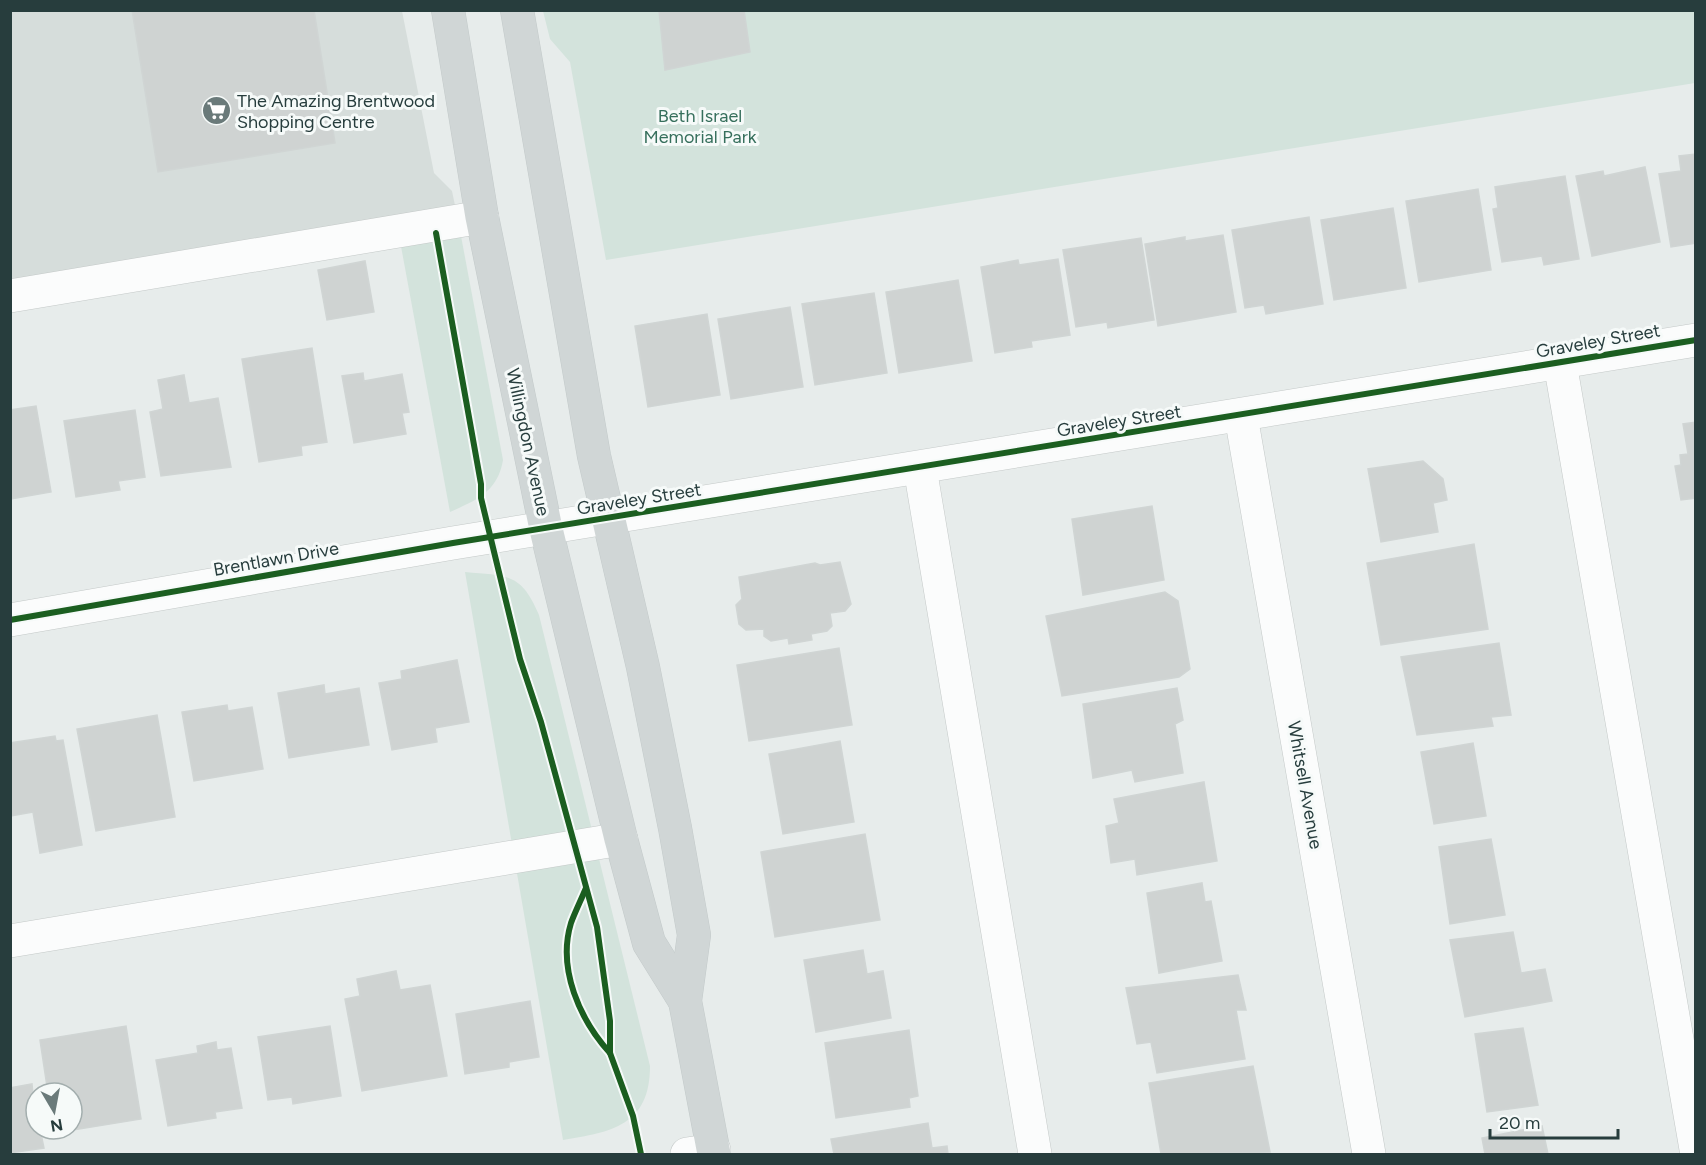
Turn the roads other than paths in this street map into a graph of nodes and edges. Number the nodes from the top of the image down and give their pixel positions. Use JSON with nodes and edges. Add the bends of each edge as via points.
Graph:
{"nodes":[{"id":1,"x":448,"y":10,"type":"edge"},
{"id":2,"x":517,"y":10,"type":"edge"},
{"id":3,"x":482,"y":217,"type":"junction"},
{"id":4,"x":10,"y":296,"type":"edge"},
{"id":5,"x":1695,"y":340,"type":"edge"},
{"id":6,"x":1560,"y":363,"type":"junction"},
{"id":7,"x":1241,"y":416,"type":"junction"},
{"id":8,"x":920,"y":468,"type":"junction"},
{"id":9,"x":607,"y":519,"type":"junction"},
{"id":10,"x":546,"y":529,"type":"junction"},
{"id":11,"x":10,"y":620,"type":"edge"},
{"id":12,"x":621,"y":839,"type":"junction"},
{"id":13,"x":10,"y":941,"type":"edge"},
{"id":14,"x":685,"y":1001,"type":"junction"},
{"id":15,"x":1695,"y":1149,"type":"edge"},
{"id":16,"x":705,"y":1153,"type":"edge"},
{"id":17,"x":1035,"y":1155,"type":"edge"},
{"id":18,"x":1369,"y":1155,"type":"edge"}],
"edges":[{"from":1,"to":3,"type":"main road","name":"Willingdon Avenue"},
{"from":2,"to":9,"type":"main road","name":"Willingdon Avenue"},
{"from":3,"to":4,"type":"street"},
{"from":3,"to":10,"type":"main road","name":"Willingdon Avenue"},
{"from":5,"to":6,"type":"street","name":"Graveley Street"},
{"from":6,"to":7,"type":"street","name":"Graveley Street"},
{"from":6,"to":15,"type":"street"},
{"from":7,"to":8,"type":"street","name":"Graveley Street"},
{"from":7,"to":18,"type":"street","name":"Whitsell Avenue"},
{"from":8,"to":9,"type":"street","name":"Graveley Street"},
{"from":8,"to":17,"type":"street"},
{"from":9,"to":10,"type":"street","name":"Graveley Street"},
{"from":9,"to":14,"type":"main road","name":"Willingdon Avenue","via":[[643,667],[694,935]]},
{"from":10,"to":11,"type":"street","name":"Brentlawn Drive"},
{"from":10,"to":12,"type":"main road","name":"Willingdon Avenue"},
{"from":12,"to":13,"type":"street"},
{"from":12,"to":14,"type":"main road","name":"Willingdon Avenue","via":[[649,943]]},
{"from":14,"to":16,"type":"main road","name":"Willingdon Avenue"}]}
